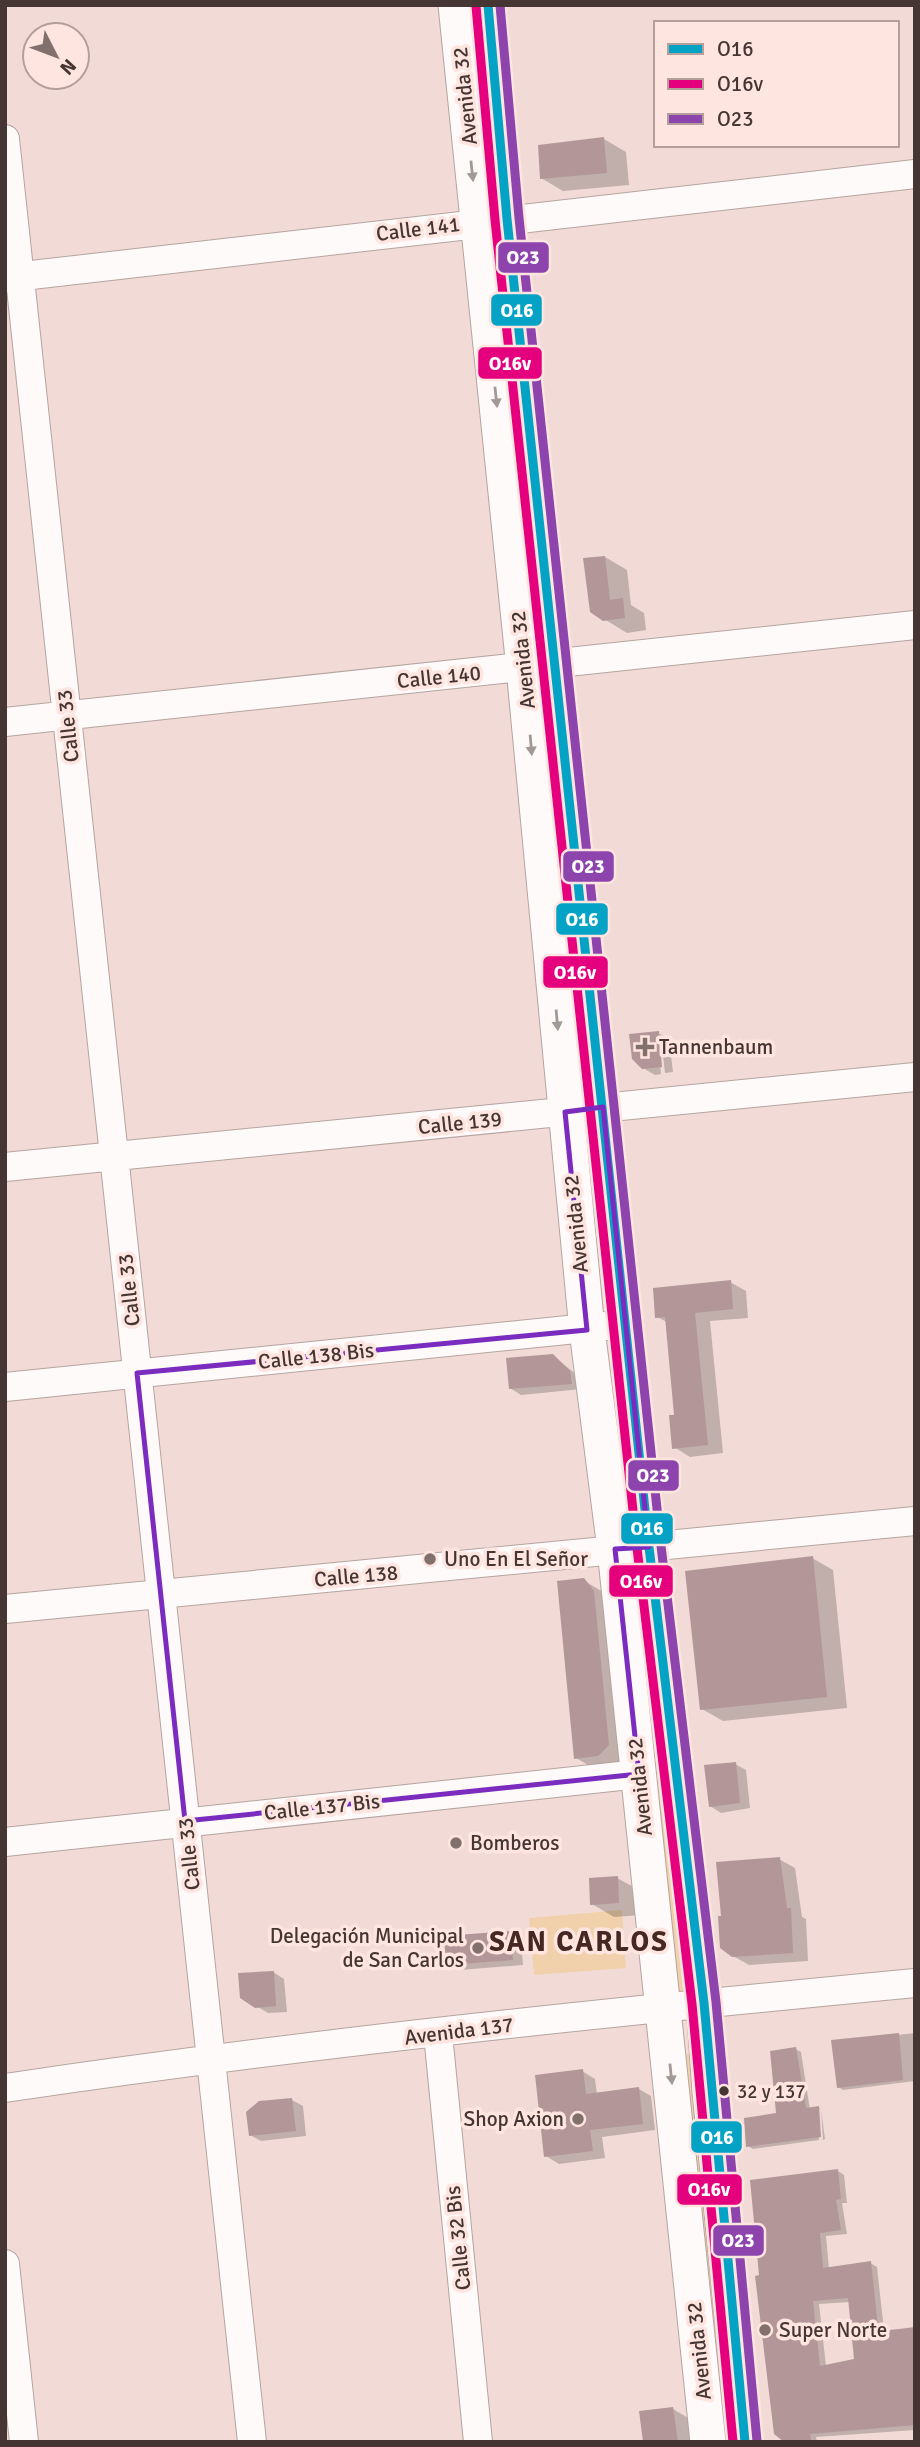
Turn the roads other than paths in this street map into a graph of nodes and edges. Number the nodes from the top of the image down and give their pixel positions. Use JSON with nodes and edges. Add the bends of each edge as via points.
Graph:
{"nodes":[{"id":1,"x":456,"y":5,"type":"edge"},
{"id":2,"x":488,"y":5,"type":"edge"},
{"id":3,"x":5,"y":139,"type":"edge"},
{"id":4,"x":915,"y":174,"type":"edge"},
{"id":5,"x":492,"y":221,"type":"junction"},
{"id":6,"x":13,"y":277,"type":"edge"},
{"id":7,"x":915,"y":625,"type":"edge"},
{"id":8,"x":540,"y":666,"type":"junction"},
{"id":9,"x":67,"y":716,"type":"junction"},
{"id":10,"x":5,"y":722,"type":"edge"},
{"id":11,"x":915,"y":1077,"type":"edge"},
{"id":12,"x":603,"y":1107,"type":"junction"},
{"id":13,"x":565,"y":1112,"type":"junction"},
{"id":14,"x":114,"y":1158,"type":"junction"},
{"id":15,"x":5,"y":1167,"type":"edge"},
{"id":16,"x":626,"y":1324,"type":"junction"},
{"id":17,"x":587,"y":1330,"type":"junction"},
{"id":18,"x":138,"y":1373,"type":"junction"},
{"id":19,"x":5,"y":1387,"type":"edge"},
{"id":20,"x":915,"y":1521,"type":"edge"},
{"id":21,"x":649,"y":1547,"type":"junction"},
{"id":22,"x":615,"y":1549,"type":"junction"},
{"id":23,"x":161,"y":1592,"type":"junction"},
{"id":24,"x":5,"y":1609,"type":"edge"},
{"id":25,"x":639,"y":1774,"type":"junction"},
{"id":26,"x":186,"y":1821,"type":"junction"},
{"id":27,"x":5,"y":1842,"type":"edge"},
{"id":28,"x":915,"y":1983,"type":"edge"},
{"id":29,"x":704,"y":2003,"type":"junction"},
{"id":30,"x":664,"y":2006,"type":"junction"},
{"id":31,"x":438,"y":2034,"type":"junction"},
{"id":32,"x":212,"y":2057,"type":"junction"},
{"id":33,"x":5,"y":2088,"type":"edge"},
{"id":34,"x":5,"y":2264,"type":"edge"},
{"id":35,"x":24,"y":2442,"type":"edge"},
{"id":36,"x":252,"y":2442,"type":"edge"},
{"id":37,"x":478,"y":2442,"type":"edge"},
{"id":38,"x":708,"y":2442,"type":"edge"},
{"id":39,"x":745,"y":2442,"type":"edge"}],
"edges":[{"from":1,"to":5,"type":"main road","name":"Avenida 32","one_way":true},
{"from":2,"to":5,"type":"main road","name":"Avenida 32"},
{"from":3,"to":6,"type":"street","name":"Calle 33"},
{"from":4,"to":5,"type":"street","name":"Calle 141"},
{"from":5,"to":6,"type":"street","name":"Calle 141"},
{"from":5,"to":8,"type":"main road","name":"Avenida 32"},
{"from":6,"to":9,"type":"street","name":"Calle 33"},
{"from":7,"to":8,"type":"street","name":"Calle 140"},
{"from":8,"to":9,"type":"street","name":"Calle 140"},
{"from":8,"to":12,"type":"main road","name":"Avenida 32"},
{"from":8,"to":13,"type":"main road","name":"Avenida 32","one_way":true},
{"from":9,"to":10,"type":"street","name":"Calle 140"},
{"from":9,"to":14,"type":"street","name":"Calle 33"},
{"from":11,"to":12,"type":"street","name":"Calle 139"},
{"from":12,"to":13,"type":"street","name":"Calle 139"},
{"from":12,"to":16,"type":"main road","name":"Avenida 32"},
{"from":13,"to":14,"type":"street","name":"Calle 139"},
{"from":13,"to":17,"type":"main road","name":"Avenida 32"},
{"from":14,"to":15,"type":"street","name":"Calle 139"},
{"from":14,"to":18,"type":"street","name":"Calle 33"},
{"from":16,"to":17,"type":"street","name":"Calle 138 Bis"},
{"from":16,"to":21,"type":"main road","name":"Avenida 32"},
{"from":17,"to":18,"type":"street","name":"Calle 138 Bis"},
{"from":17,"to":22,"type":"main road","name":"Avenida 32"},
{"from":18,"to":19,"type":"street","name":"Calle 138 Bis"},
{"from":18,"to":23,"type":"street","name":"Calle 33"},
{"from":20,"to":21,"type":"street","name":"Calle 138"},
{"from":21,"to":22,"type":"street","name":"Calle 138"},
{"from":21,"to":29,"type":"main road","name":"Avenida 32"},
{"from":22,"to":23,"type":"street","name":"Calle 138"},
{"from":22,"to":25,"type":"main road","name":"Avenida 32"},
{"from":23,"to":24,"type":"street","name":"Calle 138"},
{"from":23,"to":26,"type":"street","name":"Calle 33"},
{"from":25,"to":26,"type":"street","name":"Calle 137 Bis"},
{"from":25,"to":30,"type":"main road","name":"Avenida 32"},
{"from":26,"to":27,"type":"street","name":"Calle 137 Bis"},
{"from":26,"to":32,"type":"street","name":"Calle 33"},
{"from":28,"to":29,"type":"street","name":"Avenida 137"},
{"from":29,"to":30,"type":"street","name":"Avenida 137"},
{"from":29,"to":39,"type":"main road","name":"Avenida 32"},
{"from":30,"to":31,"type":"street","name":"Avenida 137"},
{"from":30,"to":38,"type":"main road","name":"Avenida 32","one_way":true},
{"from":31,"to":32,"type":"street","name":"Avenida 137"},
{"from":31,"to":37,"type":"street","name":"Calle 32 Bis"},
{"from":32,"to":33,"type":"street","name":"Avenida 137"},
{"from":32,"to":36,"type":"street","name":"Calle 33"},
{"from":34,"to":35,"type":"street"}]}
